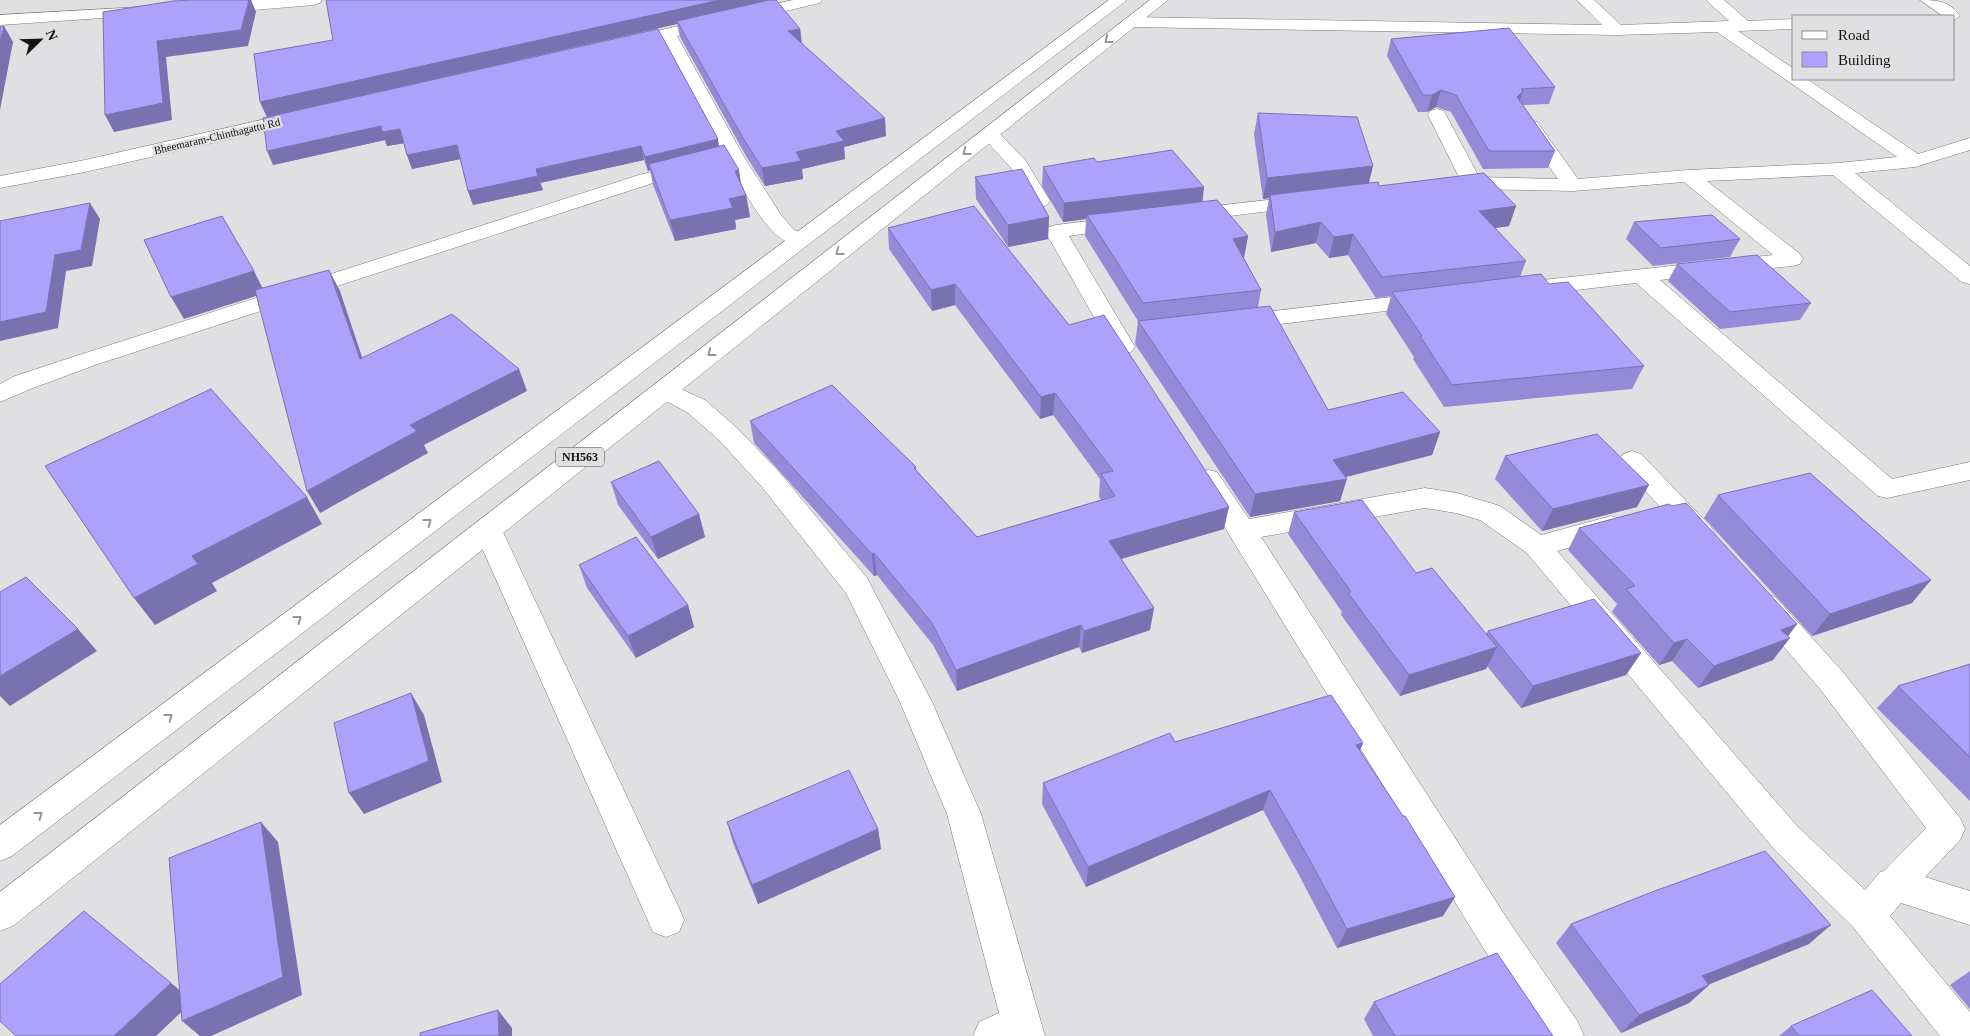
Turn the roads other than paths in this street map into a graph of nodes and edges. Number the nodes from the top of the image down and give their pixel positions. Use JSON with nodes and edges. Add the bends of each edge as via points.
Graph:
{"nodes":[{"id":1,"x":314,"y":0,"type":"edge"},
{"id":2,"x":814,"y":0,"type":"edge"},
{"id":3,"x":1160,"y":0,"type":"edge"},
{"id":4,"x":1585,"y":0,"type":"edge"},
{"id":5,"x":1714,"y":0,"type":"edge"},
{"id":6,"x":1928,"y":0,"type":"edge"},
{"id":7,"x":240,"y":3,"type":"edge"},
{"id":8,"x":199,"y":9,"type":"edge"},
{"id":9,"x":160,"y":11,"type":"edge"},
{"id":10,"x":1124,"y":11,"type":"edge"},
{"id":11,"x":1,"y":12,"type":"edge"},
{"id":12,"x":1951,"y":15,"type":"edge"},
{"id":13,"x":1792,"y":24,"type":"edge"},
{"id":14,"x":1720,"y":26,"type":"junction"},
{"id":15,"x":1744,"y":26,"type":"junction"},
{"id":16,"x":1617,"y":30,"type":"junction"},
{"id":17,"x":667,"y":34,"type":"junction"},
{"id":18,"x":609,"y":47,"type":"edge"},
{"id":19,"x":1792,"y":76,"type":"edge"},
{"id":20,"x":1798,"y":80,"type":"edge"},
{"id":21,"x":318,"y":113,"type":"edge"},
{"id":22,"x":1437,"y":115,"type":"dead end"},
{"id":23,"x":1522,"y":115,"type":"edge"},
{"id":24,"x":989,"y":134,"type":"junction"},
{"id":25,"x":1970,"y":144,"type":"edge"},
{"id":26,"x":734,"y":157,"type":"junction"},
{"id":27,"x":1915,"y":161,"type":"junction"},
{"id":28,"x":1838,"y":169,"type":"junction"},
{"id":29,"x":1688,"y":176,"type":"junction"},
{"id":30,"x":0,"y":182,"type":"edge"},
{"id":31,"x":1472,"y":183,"type":"junction"},
{"id":32,"x":1573,"y":185,"type":"junction"},
{"id":33,"x":1433,"y":188,"type":"edge"},
{"id":34,"x":1324,"y":200,"type":"edge"},
{"id":35,"x":1056,"y":231,"type":"junction"},
{"id":36,"x":800,"y":240,"type":"junction"},
{"id":37,"x":1640,"y":275,"type":"junction"},
{"id":38,"x":1970,"y":276,"type":"edge"},
{"id":39,"x":1512,"y":290,"type":"edge"},
{"id":40,"x":1442,"y":298,"type":"edge"},
{"id":41,"x":1216,"y":325,"type":"edge"},
{"id":42,"x":1137,"y":369,"type":"edge"},
{"id":43,"x":665,"y":390,"type":"junction"},
{"id":44,"x":0,"y":394,"type":"edge"},
{"id":45,"x":1193,"y":456,"type":"edge"},
{"id":46,"x":1632,"y":460,"type":"dead end"},
{"id":47,"x":1970,"y":471,"type":"edge"},
{"id":48,"x":1653,"y":515,"type":"junction"},
{"id":49,"x":488,"y":530,"type":"junction"},
{"id":50,"x":1242,"y":530,"type":"junction"},
{"id":51,"x":1538,"y":546,"type":"junction"},
{"id":52,"x":1718,"y":553,"type":"edge"},
{"id":53,"x":1744,"y":583,"type":"edge"},
{"id":54,"x":0,"y":845,"type":"edge"},
{"id":55,"x":1894,"y":884,"type":"junction"},
{"id":56,"x":1970,"y":908,"type":"edge"},
{"id":57,"x":0,"y":914,"type":"edge"},
{"id":58,"x":1866,"y":915,"type":"junction"},
{"id":59,"x":666,"y":920,"type":"dead end"},
{"id":60,"x":1013,"y":1032,"type":"edge"},
{"id":61,"x":1564,"y":1036,"type":"edge"},
{"id":62,"x":1965,"y":1036,"type":"edge"}],
"edges":[{"from":1,"to":7,"type":"main road"},
{"from":2,"to":17,"type":"main road"},
{"from":3,"to":10,"type":"main road","number":"NH563"},
{"from":4,"to":16,"type":"main road"},
{"from":5,"to":15,"type":"main road"},
{"from":6,"to":12,"type":"main road"},
{"from":7,"to":8,"type":"main road"},
{"from":9,"to":11,"type":"main road","via":[[24,17]]},
{"from":10,"to":16,"type":"main road"},
{"from":10,"to":24,"type":"main road","number":"NH563","one_way":true},
{"from":10,"to":36,"type":"main road","number":"NH563"},
{"from":13,"to":15,"type":"main road"},
{"from":14,"to":15,"type":"main road"},
{"from":14,"to":16,"type":"main road"},
{"from":14,"to":19,"type":"main road"},
{"from":17,"to":18,"type":"main road"},
{"from":17,"to":26,"type":"main road"},
{"from":20,"to":27,"type":"main road"},
{"from":21,"to":30,"type":"main road","name":"Bheemaram-Chinthagattu Rd"},
{"from":22,"to":31,"type":"main road"},
{"from":23,"to":32,"type":"main road"},
{"from":24,"to":35,"type":"main road","via":[[1019,165]]},
{"from":24,"to":43,"type":"main road","number":"NH563","one_way":true},
{"from":25,"to":27,"type":"main road"},
{"from":26,"to":36,"type":"main road","via":[[772,219],[787,234]]},
{"from":26,"to":44,"type":"main road","via":[[646,179],[87,360]]},
{"from":27,"to":28,"type":"main road"},
{"from":28,"to":29,"type":"main road"},
{"from":28,"to":38,"type":"main road"},
{"from":29,"to":32,"type":"main road"},
{"from":29,"to":37,"type":"main road","via":[[1792,259]]},
{"from":31,"to":32,"type":"main road"},
{"from":31,"to":33,"type":"main road"},
{"from":34,"to":35,"type":"main road"},
{"from":35,"to":42,"type":"main road","via":[[1127,336]]},
{"from":54,"to":36,"type":"main road","number":"NH563","one_way":true},
{"from":37,"to":39,"type":"main road"},
{"from":37,"to":47,"type":"main road","via":[[1888,489]]},
{"from":40,"to":41,"type":"main road"},
{"from":43,"to":49,"type":"main road","number":"NH563"},
{"from":43,"to":60,"type":"main road","via":[[696,406],[728,434],[857,586],[916,702],[964,814]]},
{"from":45,"to":50,"type":"main road"},
{"from":46,"to":48,"type":"main road"},
{"from":48,"to":51,"type":"main road"},
{"from":48,"to":52,"type":"main road"},
{"from":49,"to":57,"type":"main road","number":"NH563"},
{"from":49,"to":59,"type":"main road"},
{"from":50,"to":51,"type":"main road","via":[[1425,498],[1458,503],[1490,513]]},
{"from":50,"to":61,"type":"main road","via":[[1495,933]]},
{"from":51,"to":58,"type":"main road","via":[[1786,838]]},
{"from":53,"to":55,"type":"main road","via":[[1831,680],[1948,829]]},
{"from":55,"to":56,"type":"main road"},
{"from":55,"to":58,"type":"main road"},
{"from":58,"to":62,"type":"main road"}]}
